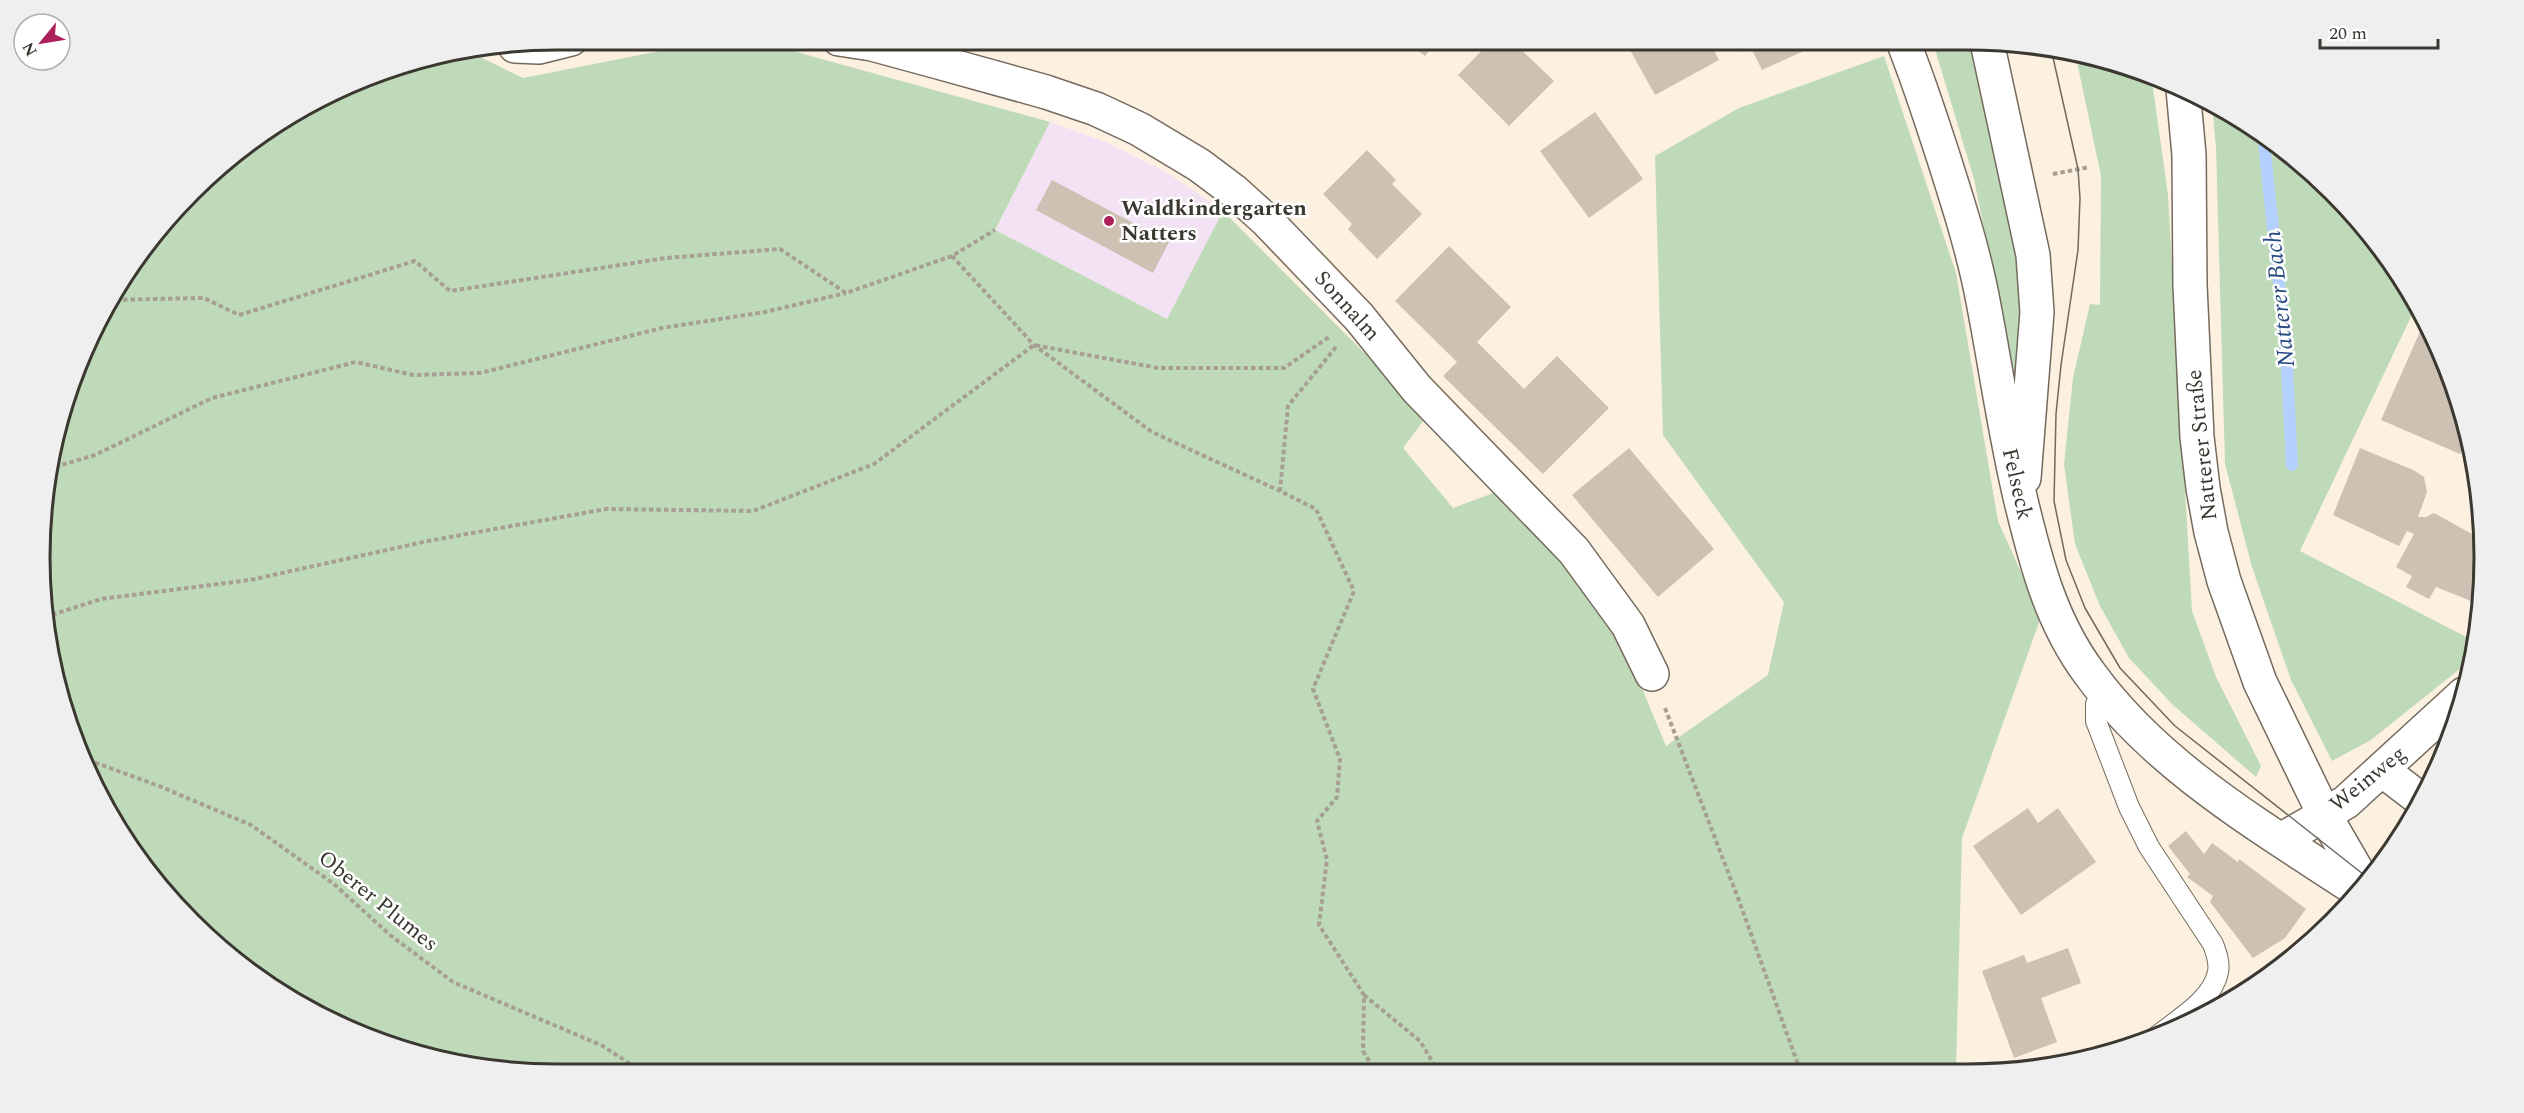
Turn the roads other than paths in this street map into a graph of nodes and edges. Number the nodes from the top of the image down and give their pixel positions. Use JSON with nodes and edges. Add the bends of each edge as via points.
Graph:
{"nodes":[{"id":1,"x":894,"y":50,"type":"edge"},
{"id":2,"x":1906,"y":50,"type":"edge"},
{"id":3,"x":1989,"y":51,"type":"edge"},
{"id":4,"x":2184,"y":98,"type":"edge"},
{"id":5,"x":2021,"y":501,"type":"junction"},
{"id":6,"x":1652,"y":674,"type":"road end"},
{"id":7,"x":2104,"y":693,"type":"junction"},
{"id":8,"x":2452,"y":705,"type":"edge"},
{"id":9,"x":2382,"y":770,"type":"junction"},
{"id":10,"x":2414,"y":796,"type":"edge"},
{"id":11,"x":2324,"y":814,"type":"junction"},
{"id":12,"x":2281,"y":840,"type":"junction"},
{"id":13,"x":2360,"y":877,"type":"edge"},
{"id":14,"x":2352,"y":887,"type":"edge"},
{"id":15,"x":2181,"y":1016,"type":"edge"}],
"edges":[{"from":1,"to":6,"type":"street","name":"Sonnalm","via":[[1096,109],[1139,129],[1235,192],[1359,317],[1417,389],[1574,551],[1628,625]]},
{"from":2,"to":5,"type":"street","name":"Felseck","via":[[1972,253]]},
{"from":3,"to":5,"type":"street","via":[[2037,285],[2028,450]]},
{"from":4,"to":11,"type":"street","name":"Natterer Straße","via":[[2189,155],[2192,355],[2205,499],[2224,581],[2260,682]]},
{"from":5,"to":7,"type":"street","name":"Felseck","via":[[2054,614],[2078,658]]},
{"from":7,"to":12,"type":"street","name":"Felseck","via":[[2173,761]]},
{"from":7,"to":15,"type":"lane","via":[[2095,710],[2097,722],[2128,807],[2148,847],[2213,944],[2218,962],[2217,975],[2204,997]]},
{"from":8,"to":9,"type":"street","name":"Weinweg"},
{"from":9,"to":10,"type":"street"},
{"from":9,"to":11,"type":"street","name":"Weinweg","via":[[2346,802]]},
{"from":11,"to":12,"type":"street"},
{"from":11,"to":13,"type":"street","name":"Natterer Straße"},
{"from":12,"to":14,"type":"street","name":"Felseck"}]}
